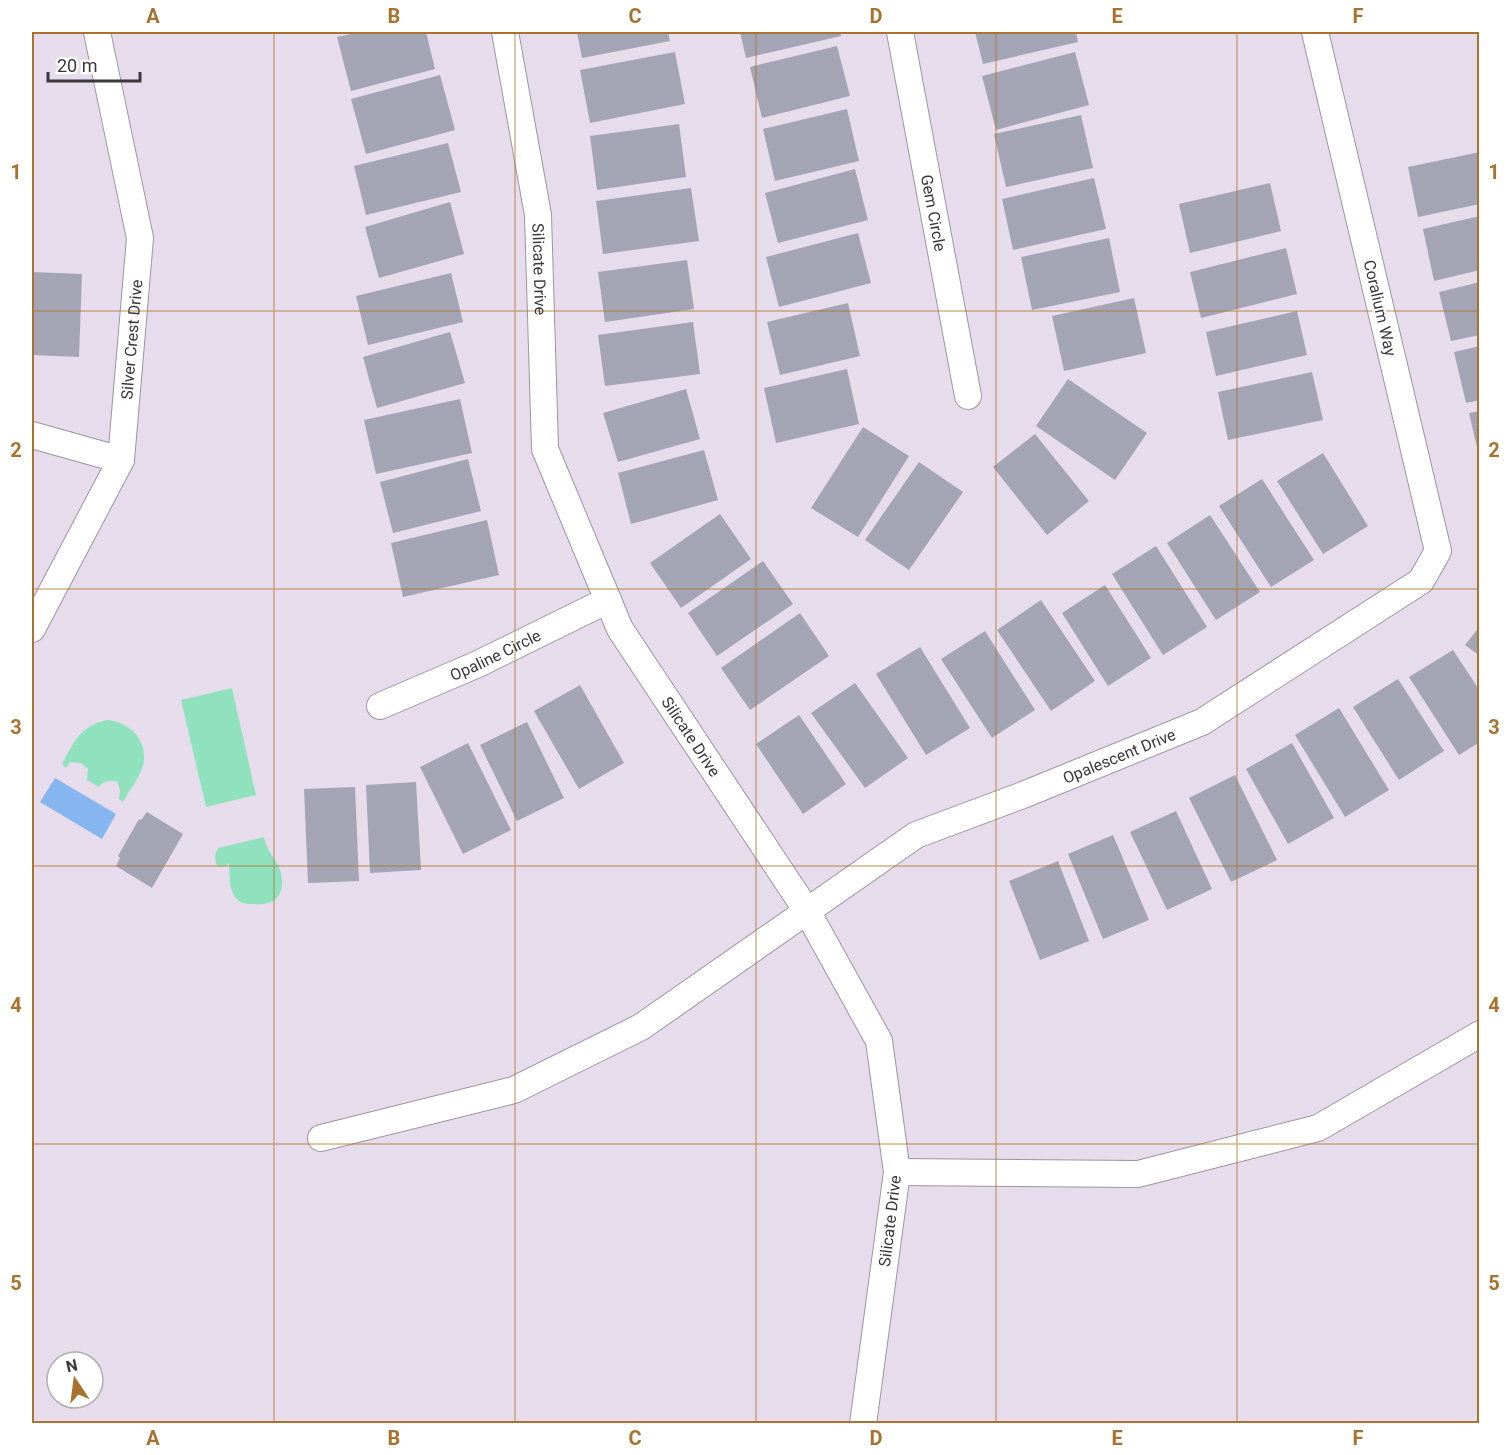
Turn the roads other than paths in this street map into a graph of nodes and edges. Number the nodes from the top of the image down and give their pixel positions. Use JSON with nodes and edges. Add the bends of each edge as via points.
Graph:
{"nodes":[{"id":1,"x":97,"y":32,"type":"edge"},
{"id":2,"x":505,"y":32,"type":"edge"},
{"id":3,"x":900,"y":32,"type":"edge"},
{"id":4,"x":1315,"y":32,"type":"edge"},
{"id":5,"x":968,"y":396,"type":"dead end"},
{"id":6,"x":32,"y":435,"type":"edge"},
{"id":7,"x":121,"y":460,"type":"junction"},
{"id":8,"x":1421,"y":581,"type":"joint"},
{"id":9,"x":608,"y":600,"type":"junction"},
{"id":10,"x":32,"y":629,"type":"edge"},
{"id":11,"x":380,"y":706,"type":"dead end"},
{"id":12,"x":807,"y":911,"type":"junction"},
{"id":13,"x":1479,"y":1034,"type":"edge"},
{"id":14,"x":321,"y":1138,"type":"dead end"},
{"id":15,"x":897,"y":1172,"type":"junction"},
{"id":16,"x":863,"y":1424,"type":"edge"}],
"edges":[{"from":1,"to":7,"type":"street","name":"Silver Crest Drive","via":[[140,238]]},
{"from":2,"to":9,"type":"street","name":"Silicate Drive","via":[[538,215],[545,449]]},
{"from":3,"to":5,"type":"street","name":"Gem Circle"},
{"from":4,"to":8,"type":"street","name":"Coralium Way","via":[[1438,551]]},
{"from":6,"to":7,"type":"street"},
{"from":7,"to":10,"type":"street","name":"Silver Crest Drive"},
{"from":8,"to":12,"type":"street","name":"Opalescent Drive","via":[[1202,722],[916,835]]},
{"from":9,"to":11,"type":"street","name":"Opaline Circle","via":[[478,664]]},
{"from":9,"to":12,"type":"street","name":"Silicate Drive","via":[[620,629]]},
{"from":12,"to":14,"type":"street","name":"Opalescent Drive","via":[[641,1027],[514,1090]]},
{"from":12,"to":15,"type":"street","name":"Silicate Drive","via":[[879,1041]]},
{"from":13,"to":15,"type":"street","via":[[1318,1128],[1138,1174]]},
{"from":15,"to":16,"type":"street","name":"Silicate Drive"}]}
